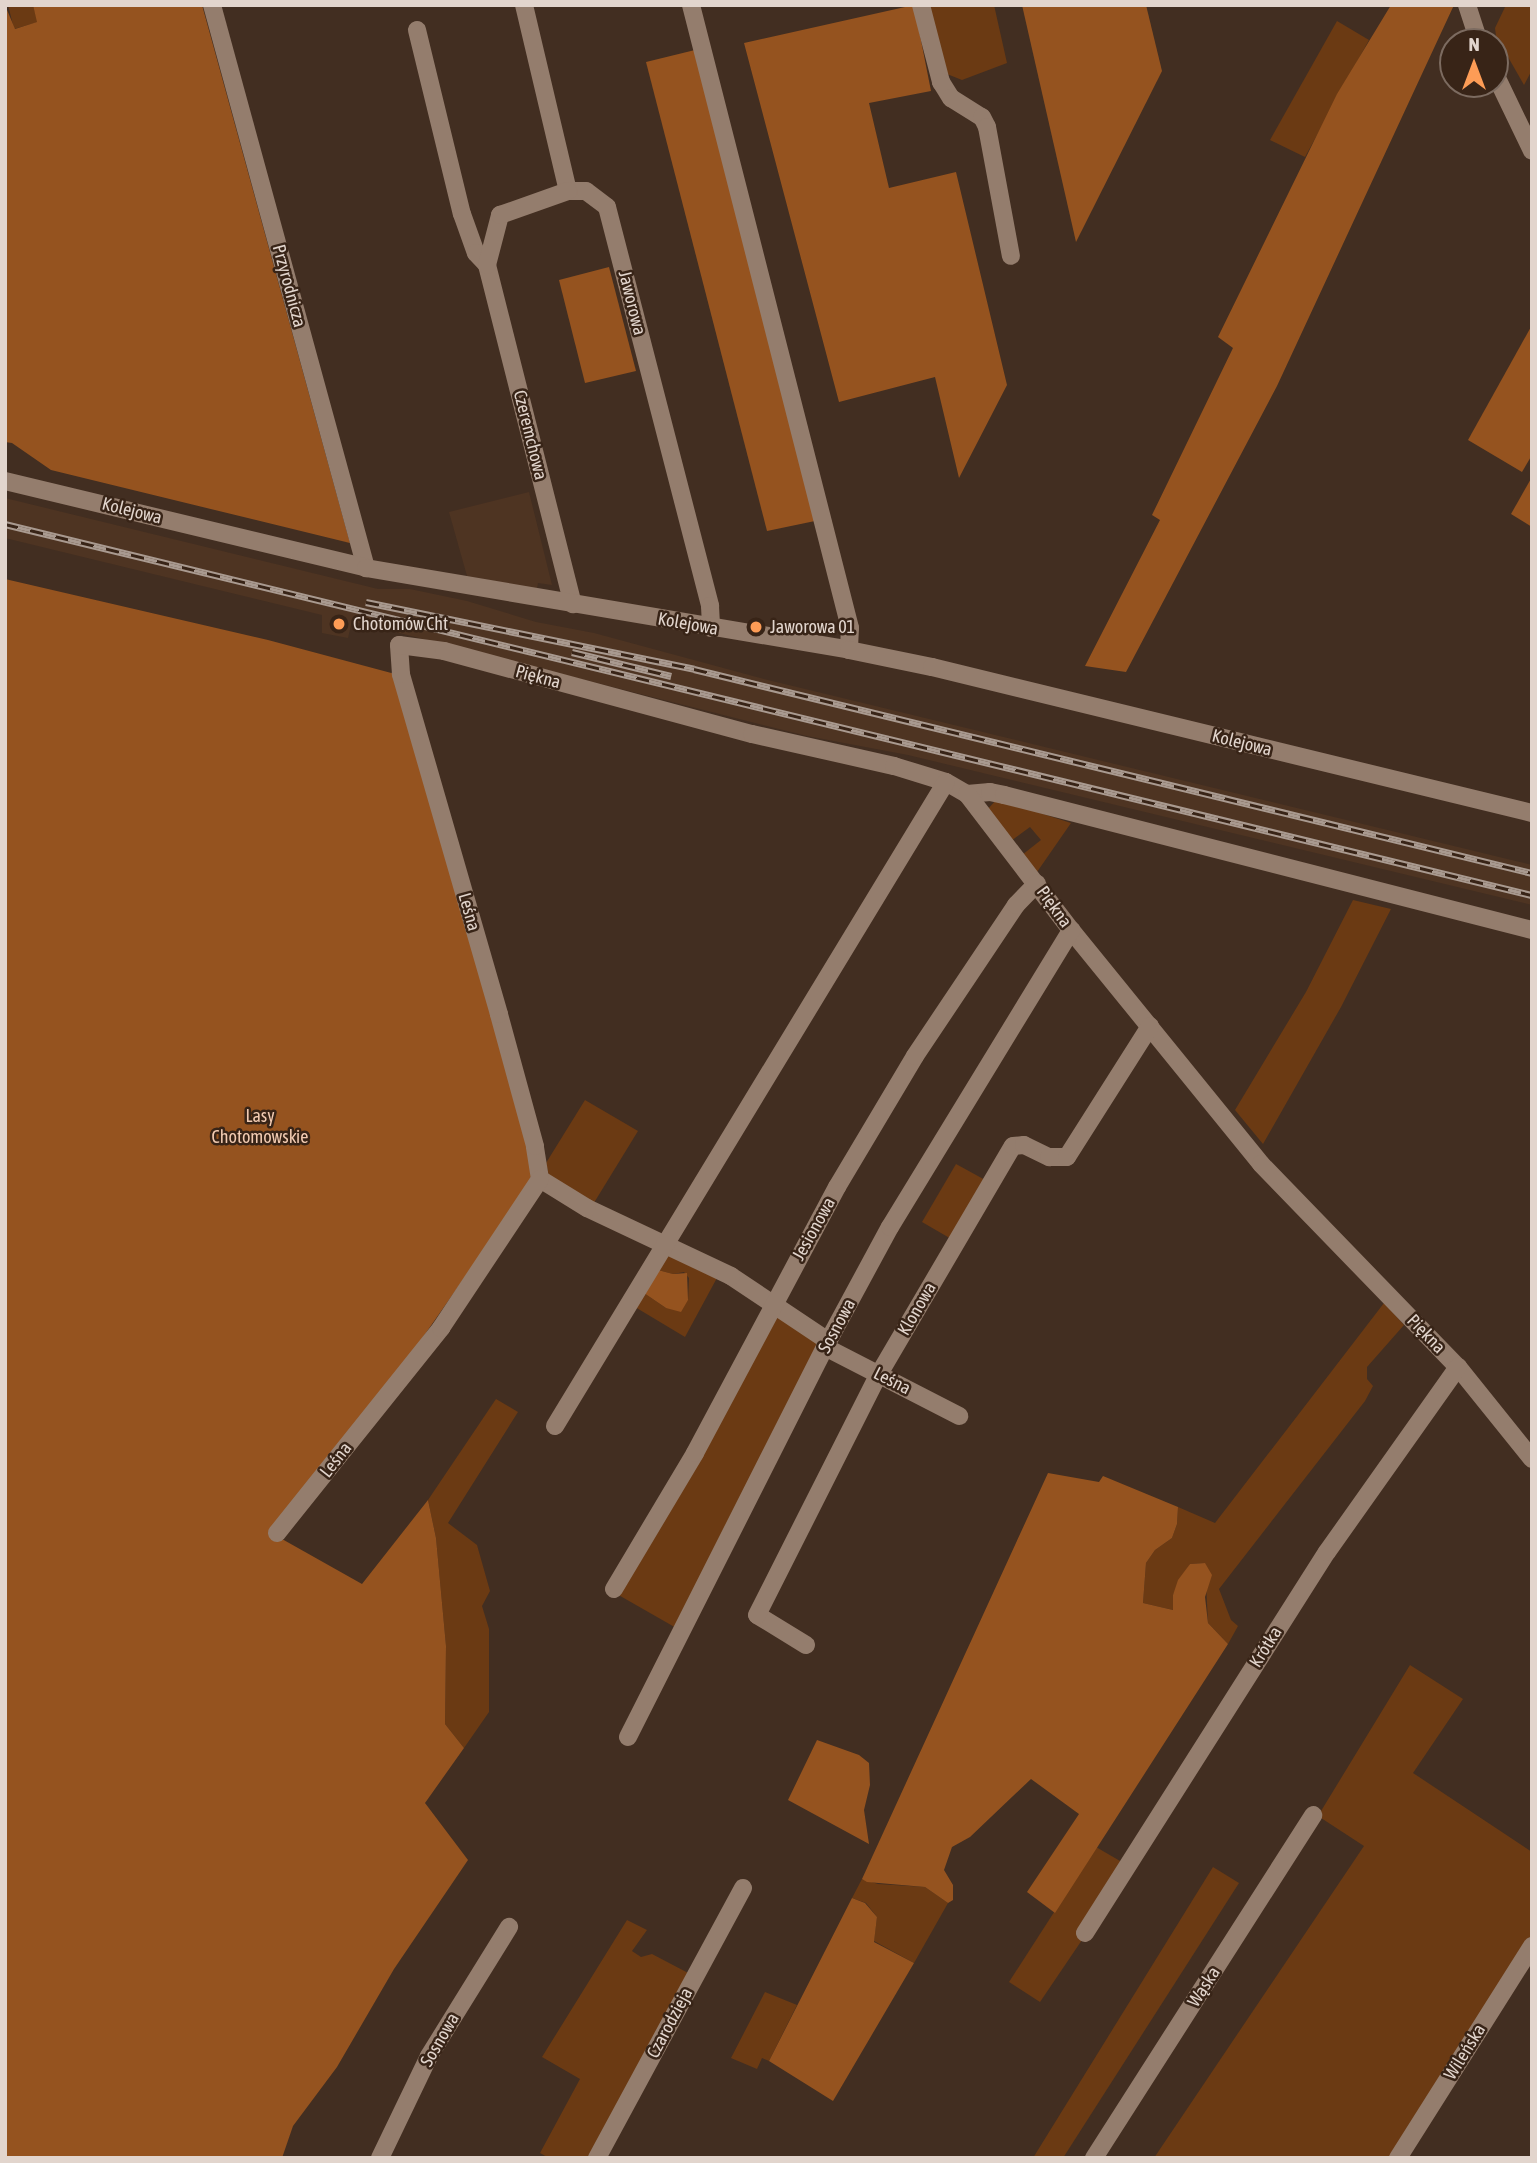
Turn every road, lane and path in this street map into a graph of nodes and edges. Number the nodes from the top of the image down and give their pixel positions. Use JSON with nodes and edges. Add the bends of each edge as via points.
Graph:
{"nodes":[{"id":1,"x":212,"y":5,"type":"edge"},
{"id":2,"x":524,"y":5,"type":"edge"},
{"id":3,"x":691,"y":5,"type":"edge"},
{"id":4,"x":921,"y":5,"type":"edge"},
{"id":5,"x":1466,"y":5,"type":"edge"},
{"id":6,"x":1474,"y":28,"type":"edge"},
{"id":7,"x":417,"y":30,"type":"dead end"},
{"id":8,"x":1506,"y":98,"type":"edge"},
{"id":9,"x":1532,"y":152,"type":"edge"},
{"id":10,"x":568,"y":191,"type":"junction"},
{"id":11,"x":500,"y":215,"type":"junction"},
{"id":12,"x":466,"y":224,"type":"junction"},
{"id":13,"x":1011,"y":256,"type":"dead end"},
{"id":14,"x":487,"y":265,"type":"junction"},
{"id":15,"x":5,"y":481,"type":"edge"},
{"id":16,"x":366,"y":568,"type":"junction"},
{"id":17,"x":573,"y":604,"type":"junction"},
{"id":18,"x":711,"y":628,"type":"junction"},
{"id":19,"x":399,"y":645,"type":"joint"},
{"id":20,"x":849,"y":650,"type":"junction"},
{"id":21,"x":946,"y":782,"type":"junction"},
{"id":22,"x":967,"y":794,"type":"junction"},
{"id":23,"x":1532,"y":813,"type":"edge"},
{"id":24,"x":1037,"y":883,"type":"junction"},
{"id":25,"x":1071,"y":930,"type":"junction"},
{"id":26,"x":1532,"y":930,"type":"edge"},
{"id":27,"x":1150,"y":1026,"type":"junction"},
{"id":28,"x":540,"y":1179,"type":"junction"},
{"id":29,"x":667,"y":1244,"type":"junction"},
{"id":30,"x":772,"y":1305,"type":"junction"},
{"id":31,"x":826,"y":1344,"type":"junction"},
{"id":32,"x":1458,"y":1367,"type":"junction"},
{"id":33,"x":878,"y":1374,"type":"junction"},
{"id":34,"x":959,"y":1416,"type":"dead end"},
{"id":35,"x":555,"y":1426,"type":"dead end"},
{"id":36,"x":1532,"y":1459,"type":"edge"},
{"id":37,"x":277,"y":1533,"type":"dead end"},
{"id":38,"x":614,"y":1589,"type":"dead end"},
{"id":39,"x":806,"y":1645,"type":"dead end"},
{"id":40,"x":628,"y":1737,"type":"dead end"},
{"id":41,"x":1313,"y":1815,"type":"dead end"},
{"id":42,"x":743,"y":1888,"type":"dead end"},
{"id":43,"x":509,"y":1927,"type":"dead end"},
{"id":44,"x":1085,"y":1933,"type":"dead end"},
{"id":45,"x":1532,"y":1945,"type":"edge"},
{"id":46,"x":380,"y":2158,"type":"edge"},
{"id":47,"x":597,"y":2158,"type":"edge"},
{"id":48,"x":1094,"y":2158,"type":"edge"},
{"id":49,"x":1398,"y":2158,"type":"edge"}],
"edges":[{"from":1,"to":16,"type":"street","name":"Przyrodnicza"},
{"from":2,"to":10,"type":"street"},
{"from":3,"to":20,"type":"street","via":[[850,628]]},
{"from":4,"to":13,"type":"street","via":[[941,82],[956,103],[982,117],[987,127]]},
{"from":5,"to":6,"type":"street"},
{"from":7,"to":12,"type":"street","name":"Czeremchowa"},
{"from":8,"to":9,"type":"street"},
{"from":10,"to":11,"type":"street"},
{"from":10,"to":18,"type":"street","name":"Jaworowa","via":[[586,191],[607,207],[710,606]]},
{"from":11,"to":12,"type":"street"},
{"from":11,"to":14,"type":"street","name":"Czeremchowa"},
{"from":12,"to":14,"type":"street","name":"Czeremchowa","via":[[476,253]]},
{"from":14,"to":17,"type":"street","name":"Czeremchowa"},
{"from":15,"to":16,"type":"street","name":"Kolejowa"},
{"from":16,"to":17,"type":"street","name":"Kolejowa"},
{"from":17,"to":18,"type":"street","name":"Kolejowa"},
{"from":18,"to":20,"type":"street","name":"Kolejowa"},
{"from":19,"to":21,"type":"street","name":"Piękna","via":[[444,651]]},
{"from":19,"to":28,"type":"street","name":"Leśna","via":[[401,674],[535,1146]]},
{"from":20,"to":23,"type":"street","name":"Kolejowa"},
{"from":21,"to":22,"type":"street","name":"Piękna"},
{"from":21,"to":29,"type":"street"},
{"from":22,"to":24,"type":"street","name":"Piękna"},
{"from":22,"to":26,"type":"street","via":[[1004,795]]},
{"from":24,"to":25,"type":"street","name":"Piękna"},
{"from":24,"to":30,"type":"street","name":"Jesionowa","via":[[1016,905],[915,1056]]},
{"from":25,"to":27,"type":"street","name":"Piękna"},
{"from":25,"to":31,"type":"street","name":"Sosnowa","via":[[897,1216]]},
{"from":27,"to":32,"type":"street","name":"Piękna","via":[[1261,1164]]},
{"from":27,"to":33,"type":"street","name":"Klonowa","via":[[1067,1157],[1049,1157],[1024,1145],[1013,1146]]},
{"from":28,"to":29,"type":"street","name":"Leśna","via":[[587,1208]]},
{"from":28,"to":37,"type":"street","name":"Leśna","via":[[441,1328]]},
{"from":29,"to":30,"type":"street","name":"Leśna","via":[[731,1276]]},
{"from":29,"to":35,"type":"street"},
{"from":30,"to":31,"type":"street","name":"Leśna"},
{"from":30,"to":38,"type":"street","name":"Jesionowa","via":[[695,1453]]},
{"from":31,"to":33,"type":"street","name":"Leśna"},
{"from":31,"to":40,"type":"street","name":"Sosnowa"},
{"from":32,"to":36,"type":"street","name":"Piękna"},
{"from":32,"to":44,"type":"street","name":"Krótka","via":[[1327,1552]]},
{"from":33,"to":34,"type":"street","name":"Leśna"},
{"from":33,"to":39,"type":"street","name":"Klonowa","via":[[757,1615]]},
{"from":41,"to":48,"type":"street","name":"Wąska"},
{"from":42,"to":47,"type":"street","name":"Czarodzieja"},
{"from":43,"to":46,"type":"street","name":"Sosnowa","via":[[429,2056]]},
{"from":45,"to":49,"type":"street","name":"Wileńska"}]}
